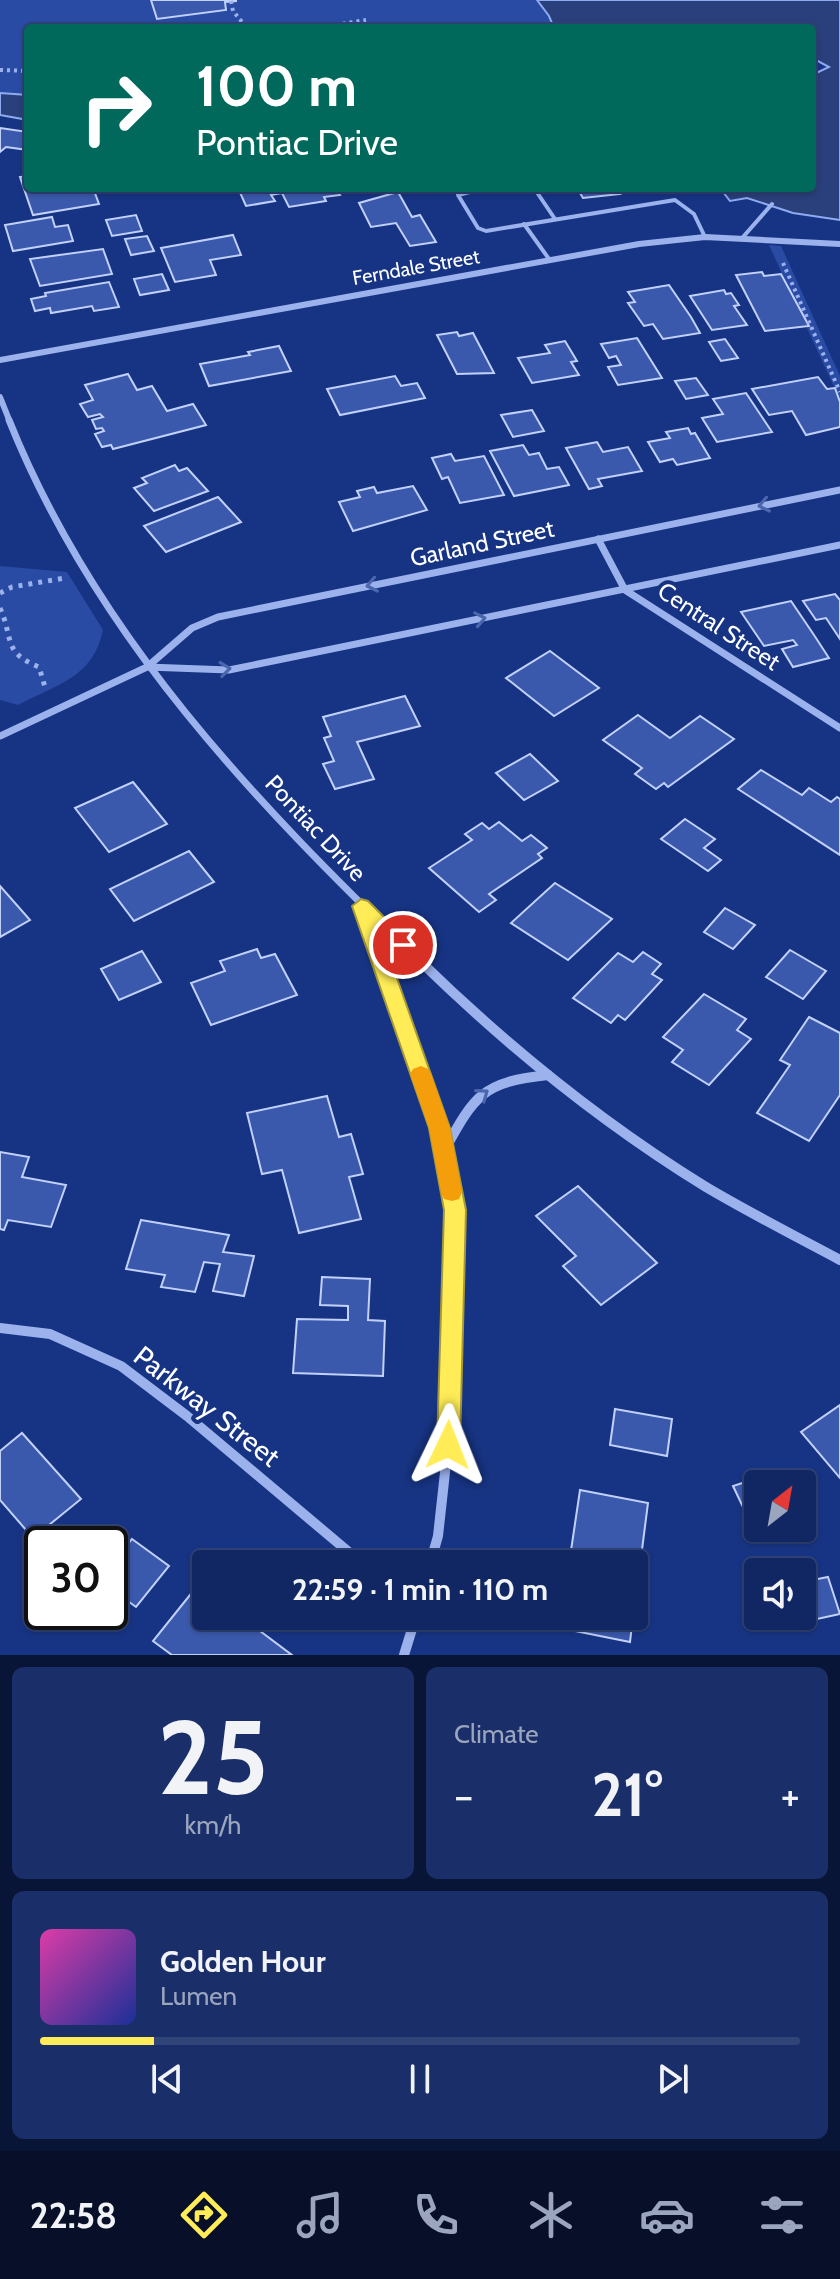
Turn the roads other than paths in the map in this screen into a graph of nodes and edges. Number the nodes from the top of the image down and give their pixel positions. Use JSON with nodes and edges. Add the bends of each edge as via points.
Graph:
{"nodes":[{"id":1,"x":461,"y":192,"type":"edge"},
{"id":2,"x":537,"y":192,"type":"edge"},
{"id":3,"x":772,"y":204,"type":"dead end"},
{"id":4,"x":555,"y":219,"type":"junction"},
{"id":5,"x":524,"y":224,"type":"junction"},
{"id":6,"x":705,"y":237,"type":"junction"},
{"id":7,"x":743,"y":237,"type":"junction"},
{"id":8,"x":840,"y":244,"type":"edge"},
{"id":9,"x":549,"y":259,"type":"junction"},
{"id":10,"x":0,"y":360,"type":"edge"},
{"id":11,"x":0,"y":397,"type":"edge"},
{"id":12,"x":840,"y":490,"type":"edge"},
{"id":13,"x":598,"y":539,"type":"junction"},
{"id":14,"x":840,"y":545,"type":"edge"},
{"id":15,"x":625,"y":590,"type":"junction"},
{"id":16,"x":147,"y":667,"type":"junction"},
{"id":17,"x":840,"y":728,"type":"edge"},
{"id":18,"x":0,"y":736,"type":"edge"},
{"id":19,"x":361,"y":906,"type":"junction"},
{"id":20,"x":548,"y":1075,"type":"junction"},
{"id":21,"x":444,"y":1151,"type":"junction"},
{"id":22,"x":840,"y":1260,"type":"edge"},
{"id":23,"x":0,"y":1328,"type":"edge"},
{"id":24,"x":346,"y":1550,"type":"edge"},
{"id":25,"x":434,"y":1550,"type":"edge"},
{"id":26,"x":412,"y":1630,"type":"edge"},
{"id":27,"x":404,"y":1655,"type":"edge"}],
"edges":[{"from":1,"to":5,"type":"lane","via":[[478,228]]},
{"from":2,"to":4,"type":"lane"},
{"from":3,"to":7,"type":"lane"},
{"from":4,"to":5,"type":"lane"},
{"from":4,"to":6,"type":"lane","via":[[675,200],[684,202],[699,219]]},
{"from":5,"to":9,"type":"lane"},
{"from":6,"to":7,"type":"street","name":"Ferndale Street"},
{"from":6,"to":9,"type":"street","name":"Ferndale Street"},
{"from":7,"to":8,"type":"street","name":"Ferndale Street"},
{"from":9,"to":10,"type":"street","name":"Ferndale Street"},
{"from":11,"to":16,"type":"street","name":"Pontiac Drive","via":[[69,548]]},
{"from":12,"to":13,"type":"street","name":"Garland Street","one_way":true},
{"from":13,"to":15,"type":"street","name":"Central Street"},
{"from":13,"to":16,"type":"street","name":"Garland Street","one_way":true,"via":[[218,617],[187,632]]},
{"from":14,"to":15,"type":"street","name":"Garland Street"},
{"from":16,"to":15,"type":"street","name":"Garland Street","one_way":true,"via":[[229,670]]},
{"from":15,"to":17,"type":"street","name":"Central Street"},
{"from":16,"to":18,"type":"street","name":"Garland Street"},
{"from":16,"to":19,"type":"street","name":"Pontiac Drive"},
{"from":19,"to":20,"type":"street","name":"Pontiac Drive"},
{"from":19,"to":21,"type":"street"},
{"from":21,"to":20,"type":"street","one_way":true,"via":[[474,1098],[506,1079]]},
{"from":20,"to":22,"type":"street","name":"Pontiac Drive","via":[[689,1176]]},
{"from":21,"to":25,"type":"street","via":[[455,1210],[448,1445]]},
{"from":23,"to":24,"type":"street","name":"Parkway Street","via":[[50,1334],[121,1366]]},
{"from":26,"to":27,"type":"street"}]}
